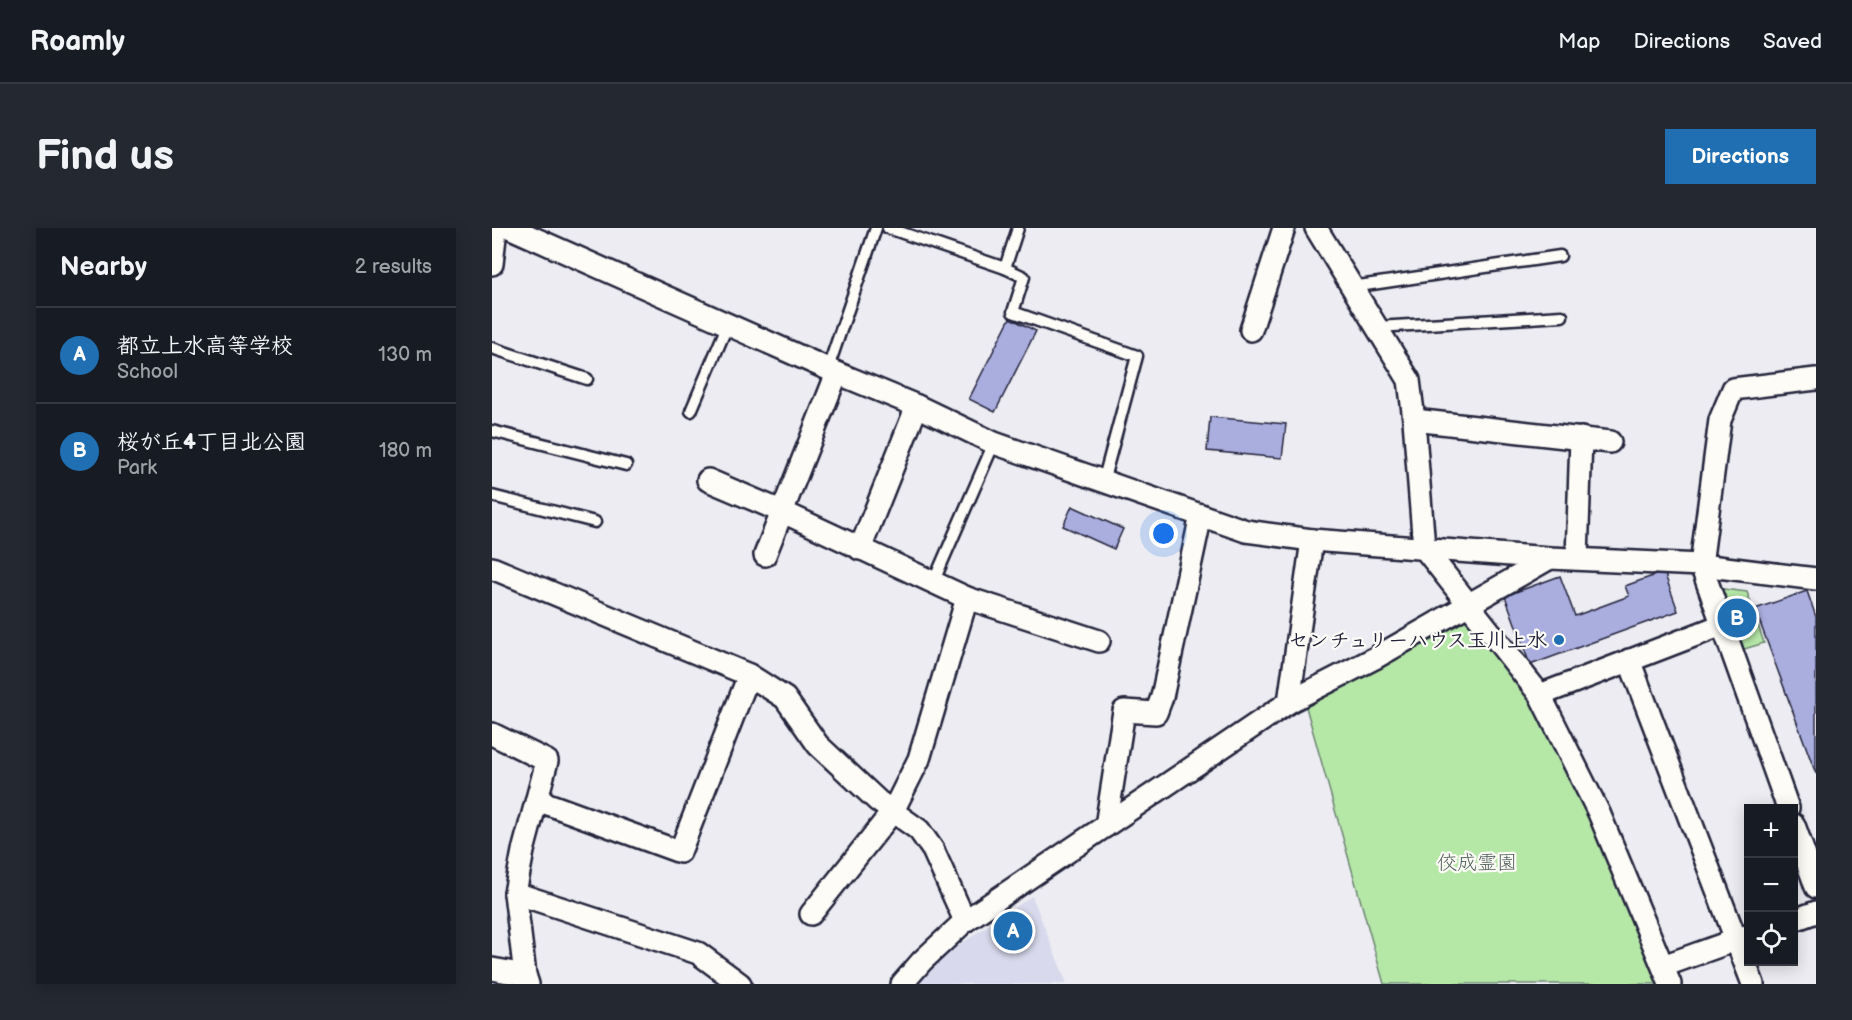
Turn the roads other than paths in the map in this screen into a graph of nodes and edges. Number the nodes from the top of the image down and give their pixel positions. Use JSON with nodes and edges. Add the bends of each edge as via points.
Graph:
{"nodes":[{"id":1,"x":496,"y":228,"type":"edge"},
{"id":2,"x":511,"y":228,"type":"edge"},
{"id":3,"x":876,"y":228,"type":"edge"},
{"id":4,"x":888,"y":228,"type":"edge"},
{"id":5,"x":1018,"y":228,"type":"edge"},
{"id":6,"x":1284,"y":228,"type":"edge"},
{"id":7,"x":1316,"y":228,"type":"edge"},
{"id":8,"x":921,"y":233,"type":"edge"},
{"id":9,"x":1560,"y":256,"type":"dead end"},
{"id":10,"x":492,"y":264,"type":"edge"},
{"id":11,"x":1005,"y":268,"type":"junction"},
{"id":12,"x":1352,"y":287,"type":"junction"},
{"id":13,"x":1562,"y":316,"type":"dead end"},
{"id":14,"x":728,"y":324,"type":"junction"},
{"id":15,"x":1376,"y":327,"type":"junction"},
{"id":16,"x":1251,"y":330,"type":"dead end"},
{"id":17,"x":492,"y":348,"type":"edge"},
{"id":18,"x":833,"y":371,"type":"junction"},
{"id":19,"x":587,"y":379,"type":"dead end"},
{"id":20,"x":1816,"y":379,"type":"edge"},
{"id":21,"x":917,"y":406,"type":"junction"},
{"id":22,"x":691,"y":411,"type":"dead end"},
{"id":23,"x":1414,"y":420,"type":"junction"},
{"id":24,"x":492,"y":431,"type":"edge"},
{"id":25,"x":1581,"y":438,"type":"junction"},
{"id":26,"x":1611,"y":441,"type":"dead end"},
{"id":27,"x":994,"y":443,"type":"junction"},
{"id":28,"x":626,"y":465,"type":"dead end"},
{"id":29,"x":708,"y":480,"type":"dead end"},
{"id":30,"x":1103,"y":482,"type":"junction"},
{"id":31,"x":492,"y":496,"type":"edge"},
{"id":32,"x":783,"y":512,"type":"junction"},
{"id":33,"x":1201,"y":515,"type":"junction"},
{"id":34,"x":596,"y":522,"type":"dead end"},
{"id":35,"x":1312,"y":540,"type":"junction"},
{"id":36,"x":1424,"y":548,"type":"junction"},
{"id":37,"x":860,"y":549,"type":"junction"},
{"id":38,"x":765,"y":555,"type":"dead end"},
{"id":39,"x":1550,"y":558,"type":"junction"},
{"id":40,"x":1577,"y":558,"type":"junction"},
{"id":41,"x":1701,"y":565,"type":"junction"},
{"id":42,"x":492,"y":568,"type":"edge"},
{"id":43,"x":1816,"y":579,"type":"edge"},
{"id":44,"x":933,"y":583,"type":"junction"},
{"id":45,"x":967,"y":598,"type":"junction"},
{"id":46,"x":1468,"y":605,"type":"junction"},
{"id":47,"x":1722,"y":625,"type":"junction"},
{"id":48,"x":1099,"y":641,"type":"dead end"},
{"id":49,"x":1629,"y":660,"type":"junction"},
{"id":50,"x":749,"y":675,"type":"junction"},
{"id":51,"x":1540,"y":695,"type":"junction"},
{"id":52,"x":1289,"y":702,"type":"junction"},
{"id":53,"x":492,"y":734,"type":"edge"},
{"id":54,"x":537,"y":800,"type":"junction"},
{"id":55,"x":1787,"y":804,"type":"edge"},
{"id":56,"x":892,"y":811,"type":"junction"},
{"id":57,"x":1106,"y":826,"type":"junction"},
{"id":58,"x":1798,"y":836,"type":"edge"},
{"id":59,"x":1816,"y":887,"type":"edge"},
{"id":60,"x":515,"y":893,"type":"junction"},
{"id":61,"x":1816,"y":912,"type":"edge"},
{"id":62,"x":811,"y":914,"type":"dead end"},
{"id":63,"x":1798,"y":919,"type":"edge"},
{"id":64,"x":965,"y":921,"type":"junction"},
{"id":65,"x":1742,"y":938,"type":"edge"},
{"id":66,"x":492,"y":969,"type":"edge"},
{"id":67,"x":1667,"y":975,"type":"edge"},
{"id":68,"x":526,"y":980,"type":"edge"},
{"id":69,"x":740,"y":984,"type":"edge"},
{"id":70,"x":902,"y":984,"type":"edge"},
{"id":71,"x":1753,"y":984,"type":"edge"}],
"edges":[{"from":1,"to":10,"type":"street"},
{"from":2,"to":14,"type":"street"},
{"from":3,"to":18,"type":"lane"},
{"from":4,"to":8,"type":"lane"},
{"from":5,"to":11,"type":"lane"},
{"from":6,"to":16,"type":"street"},
{"from":7,"to":12,"type":"street"},
{"from":8,"to":11,"type":"lane"},
{"from":9,"to":12,"type":"lane"},
{"from":11,"to":30,"type":"lane","via":[[1024,277],[1013,312],[1137,356]]},
{"from":12,"to":15,"type":"street"},
{"from":13,"to":15,"type":"lane"},
{"from":14,"to":18,"type":"street"},
{"from":14,"to":22,"type":"lane"},
{"from":15,"to":23,"type":"street","via":[[1409,380]]},
{"from":17,"to":19,"type":"lane"},
{"from":18,"to":21,"type":"street"},
{"from":18,"to":32,"type":"street"},
{"from":20,"to":41,"type":"street","via":[[1733,389],[1720,420]]},
{"from":21,"to":27,"type":"street"},
{"from":21,"to":37,"type":"street"},
{"from":23,"to":25,"type":"street"},
{"from":23,"to":36,"type":"street"},
{"from":24,"to":28,"type":"lane"},
{"from":25,"to":26,"type":"street"},
{"from":25,"to":40,"type":"street"},
{"from":27,"to":30,"type":"street"},
{"from":27,"to":44,"type":"lane"},
{"from":29,"to":32,"type":"street"},
{"from":30,"to":33,"type":"street"},
{"from":31,"to":34,"type":"lane"},
{"from":32,"to":37,"type":"street"},
{"from":32,"to":38,"type":"street"},
{"from":33,"to":35,"type":"street","via":[[1246,531]]},
{"from":33,"to":57,"type":"street","via":[[1156,713],[1124,711]]},
{"from":35,"to":36,"type":"street"},
{"from":35,"to":52,"type":"street"},
{"from":36,"to":39,"type":"street"},
{"from":36,"to":46,"type":"street"},
{"from":37,"to":44,"type":"street"},
{"from":39,"to":40,"type":"street"},
{"from":39,"to":46,"type":"street"},
{"from":40,"to":41,"type":"street"},
{"from":41,"to":43,"type":"street"},
{"from":41,"to":47,"type":"street"},
{"from":42,"to":50,"type":"street"},
{"from":44,"to":45,"type":"street"},
{"from":45,"to":48,"type":"street"},
{"from":45,"to":56,"type":"street","via":[[919,759]]},
{"from":46,"to":51,"type":"street"},
{"from":46,"to":52,"type":"street"},
{"from":47,"to":49,"type":"street"},
{"from":47,"to":55,"type":"street"},
{"from":49,"to":51,"type":"street"},
{"from":49,"to":65,"type":"street"},
{"from":50,"to":54,"type":"street","via":[[680,852]]},
{"from":50,"to":56,"type":"street","via":[[785,698],[818,745]]},
{"from":51,"to":67,"type":"street","via":[[1599,813]]},
{"from":52,"to":57,"type":"street"},
{"from":53,"to":54,"type":"street","via":[[547,761]]},
{"from":54,"to":60,"type":"street"},
{"from":56,"to":62,"type":"street"},
{"from":56,"to":64,"type":"street","via":[[919,830],[933,850]]},
{"from":57,"to":64,"type":"street"},
{"from":58,"to":59,"type":"street"},
{"from":60,"to":68,"type":"street"},
{"from":60,"to":69,"type":"street","via":[[698,952]]},
{"from":61,"to":63,"type":"street"},
{"from":64,"to":70,"type":"street"},
{"from":65,"to":67,"type":"street"},
{"from":65,"to":71,"type":"street"},
{"from":66,"to":68,"type":"street"}]}
